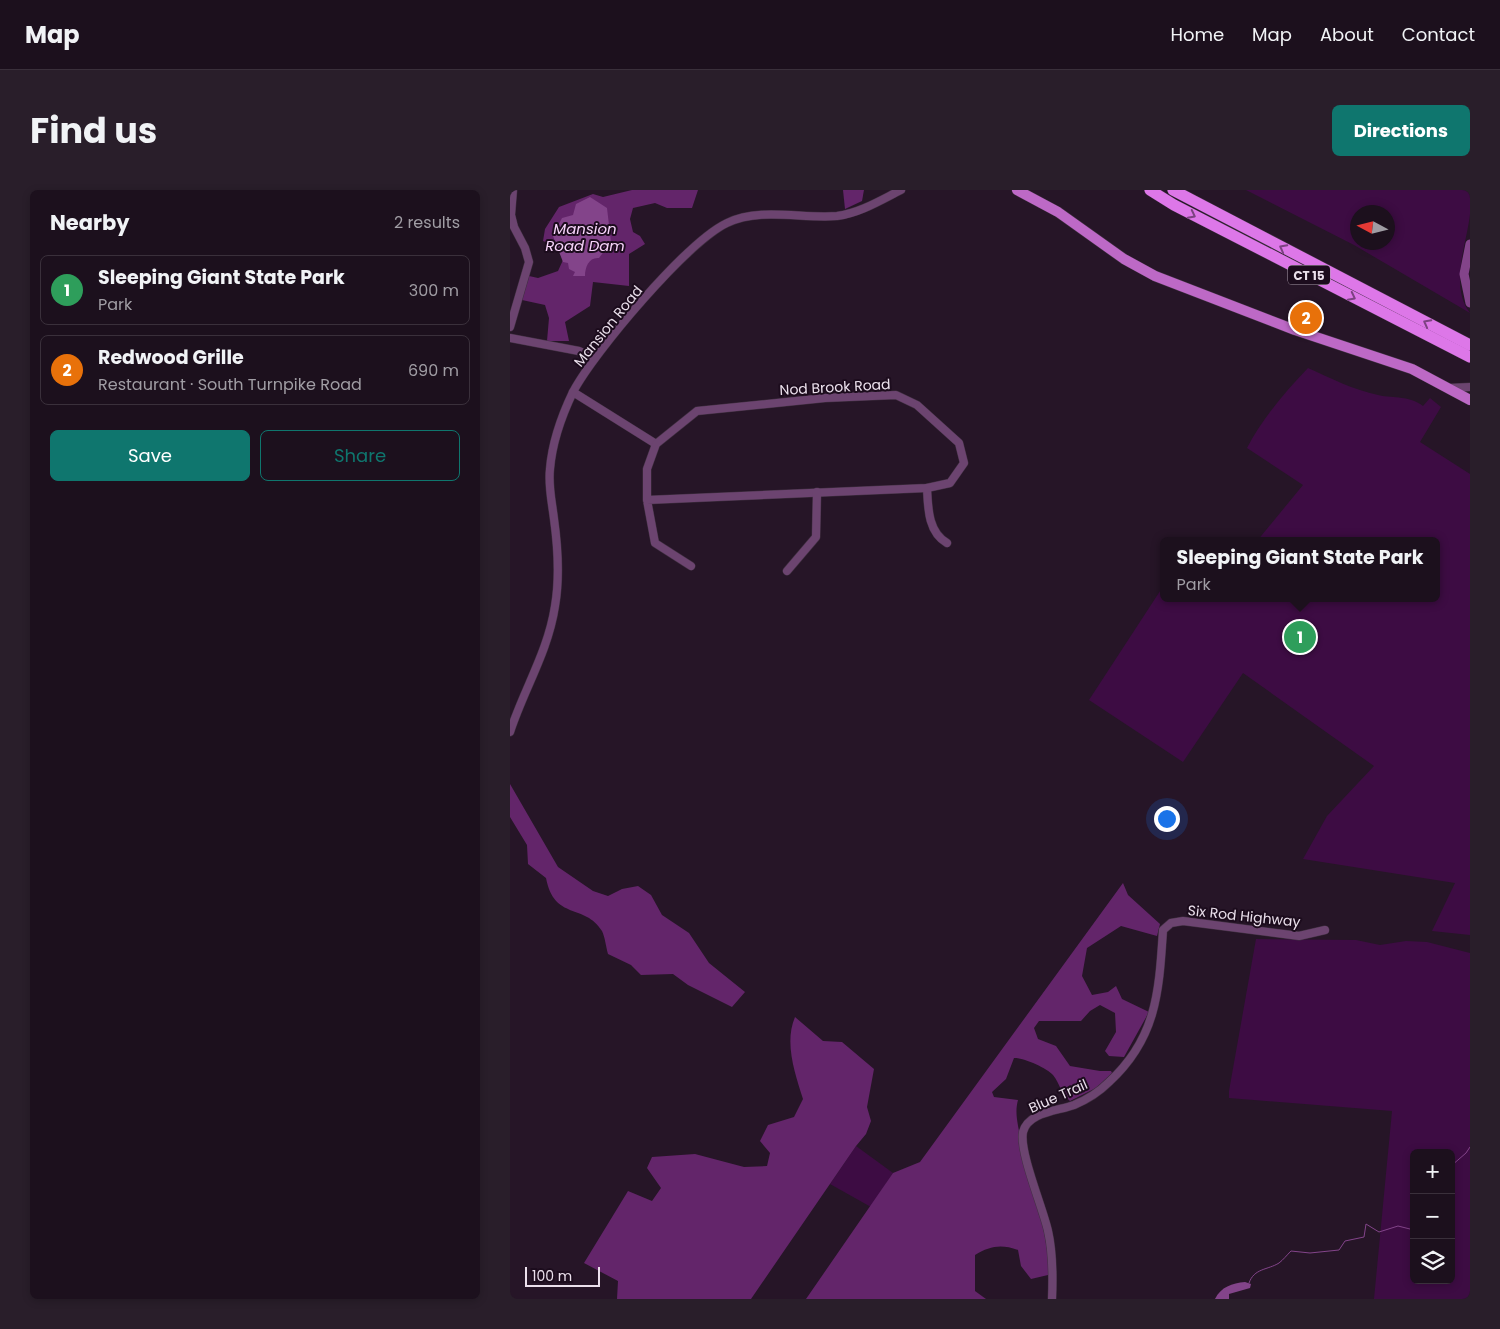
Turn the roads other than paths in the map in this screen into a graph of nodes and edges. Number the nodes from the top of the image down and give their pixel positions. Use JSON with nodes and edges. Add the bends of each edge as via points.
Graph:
{"nodes":[{"id":1,"x":514,"y":190,"type":"edge"},
{"id":2,"x":901,"y":190,"type":"edge"},
{"id":3,"x":1017,"y":190,"type":"edge"},
{"id":4,"x":1150,"y":190,"type":"edge"},
{"id":5,"x":1173,"y":190,"type":"edge"},
{"id":6,"x":511,"y":313,"type":"edge"},
{"id":7,"x":510,"y":327,"type":"edge"},
{"id":8,"x":510,"y":338,"type":"edge"},
{"id":9,"x":1470,"y":345,"type":"edge"},
{"id":10,"x":595,"y":358,"type":"junction"},
{"id":11,"x":1470,"y":358,"type":"edge"},
{"id":12,"x":1449,"y":388,"type":"junction"},
{"id":13,"x":1470,"y":388,"type":"edge"},
{"id":14,"x":573,"y":392,"type":"junction"},
{"id":15,"x":1470,"y":400,"type":"edge"},
{"id":16,"x":656,"y":444,"type":"junction"},
{"id":17,"x":927,"y":488,"type":"junction"},
{"id":18,"x":818,"y":492,"type":"junction"},
{"id":19,"x":647,"y":500,"type":"junction"},
{"id":20,"x":946,"y":543,"type":"dead end"},
{"id":21,"x":691,"y":566,"type":"dead end"},
{"id":22,"x":787,"y":571,"type":"dead end"},
{"id":23,"x":510,"y":732,"type":"edge"},
{"id":24,"x":1163,"y":930,"type":"joint"},
{"id":25,"x":1325,"y":930,"type":"dead end"},
{"id":26,"x":1052,"y":1299,"type":"edge"}],
"edges":[{"from":1,"to":6,"type":"street","via":[[511,214],[529,262]]},
{"from":2,"to":10,"type":"street","name":"Mansion Road","via":[[846,214],[749,217],[726,224],[709,234],[670,272]]},
{"from":3,"to":12,"type":"main road","via":[[1066,217],[1135,266],[1165,281],[1412,370]]},
{"from":4,"to":11,"type":"highway","number":"CT 15","one_way":true},
{"from":9,"to":5,"type":"highway","number":"CT 15","one_way":true},
{"from":6,"to":7,"type":"street"},
{"from":8,"to":10,"type":"street","via":[[578,351]]},
{"from":10,"to":14,"type":"street","name":"Mansion Road"},
{"from":12,"to":13,"type":"street"},
{"from":12,"to":15,"type":"main road"},
{"from":14,"to":16,"type":"street"},
{"from":14,"to":23,"type":"street","name":"Mansion Road","via":[[559,431],[550,471],[558,563],[555,611],[544,650]]},
{"from":16,"to":17,"type":"street","name":"Nod Brook Road","via":[[697,411],[825,398],[896,395],[916,405],[959,443],[964,463],[950,483]]},
{"from":16,"to":19,"type":"street","via":[[647,469]]},
{"from":17,"to":18,"type":"street","name":"Nod Brook Road"},
{"from":17,"to":20,"type":"street","via":[[928,509],[935,532]]},
{"from":18,"to":19,"type":"street","name":"Nod Brook Road"},
{"from":18,"to":22,"type":"street","via":[[816,537]]},
{"from":19,"to":21,"type":"street","via":[[655,543]]},
{"from":24,"to":25,"type":"street","name":"Six Rod Highway","via":[[1171,923],[1183,921],[1299,936]]},
{"from":24,"to":26,"type":"street","name":"Blue Trail","via":[[1158,996],[1149,1024],[1132,1056],[1100,1090],[1075,1104],[1031,1120],[1023,1133],[1050,1240]]}]}
